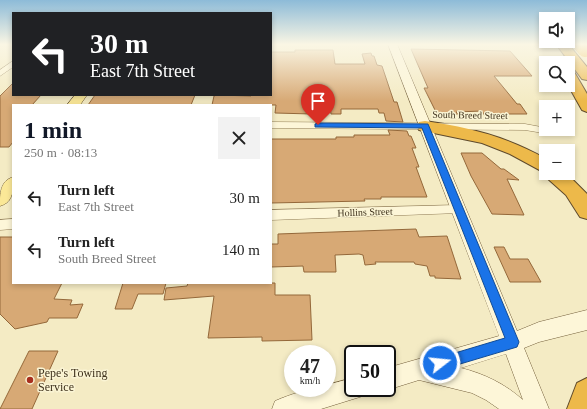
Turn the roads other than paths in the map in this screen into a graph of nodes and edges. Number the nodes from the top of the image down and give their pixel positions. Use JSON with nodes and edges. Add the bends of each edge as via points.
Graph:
{"nodes":[{"id":1,"x":400,"y":63,"type":"edge"},
{"id":2,"x":573,"y":63,"type":"edge"},
{"id":3,"x":12,"y":64,"type":"edge"},
{"id":4,"x":0,"y":74,"type":"edge"},
{"id":5,"x":587,"y":76,"type":"edge"},
{"id":6,"x":575,"y":86,"type":"edge"},
{"id":7,"x":80,"y":96,"type":"edge"},
{"id":8,"x":74,"y":104,"type":"edge"},
{"id":9,"x":587,"y":107,"type":"edge"},
{"id":10,"x":272,"y":125,"type":"edge"},
{"id":11,"x":425,"y":126,"type":"junction"},
{"id":12,"x":539,"y":129,"type":"edge"},
{"id":13,"x":539,"y":163,"type":"edge"},
{"id":14,"x":562,"y":180,"type":"edge"},
{"id":15,"x":12,"y":184,"type":"edge"},
{"id":16,"x":0,"y":200,"type":"edge"},
{"id":17,"x":458,"y":209,"type":"junction"},
{"id":18,"x":587,"y":211,"type":"edge"},
{"id":19,"x":272,"y":216,"type":"edge"},
{"id":20,"x":12,"y":224,"type":"edge"},
{"id":21,"x":0,"y":225,"type":"edge"},
{"id":22,"x":585,"y":320,"type":"edge"},
{"id":23,"x":513,"y":342,"type":"junction"},
{"id":24,"x":419,"y":369,"type":"junction"},
{"id":25,"x":396,"y":376,"type":"edge"},
{"id":26,"x":344,"y":391,"type":"edge"},
{"id":27,"x":587,"y":393,"type":"edge"},
{"id":28,"x":282,"y":409,"type":"edge"},
{"id":29,"x":516,"y":409,"type":"edge"},
{"id":30,"x":538,"y":409,"type":"edge"},
{"id":31,"x":582,"y":409,"type":"edge"}],
"edges":[{"from":1,"to":11,"type":"street"},
{"from":2,"to":5,"type":"highway"},
{"from":3,"to":4,"type":"street"},
{"from":6,"to":9,"type":"highway"},
{"from":7,"to":8,"type":"main road"},
{"from":10,"to":11,"type":"street","name":"South Breed Street"},
{"from":11,"to":12,"type":"street","name":"South Breed Street"},
{"from":11,"to":13,"type":"highway","via":[[464,131],[486,137],[518,150]]},
{"from":11,"to":17,"type":"street"},
{"from":14,"to":18,"type":"highway","via":[[571,188]]},
{"from":15,"to":16,"type":"main road"},
{"from":17,"to":19,"type":"street","name":"Hollins Street"},
{"from":17,"to":23,"type":"street"},
{"from":20,"to":21,"type":"street"},
{"from":22,"to":23,"type":"street"},
{"from":23,"to":24,"type":"street"},
{"from":23,"to":30,"type":"street"},
{"from":24,"to":25,"type":"street"},
{"from":24,"to":29,"type":"street","via":[[472,381],[504,396]]},
{"from":26,"to":28,"type":"street"},
{"from":27,"to":31,"type":"highway"}]}
